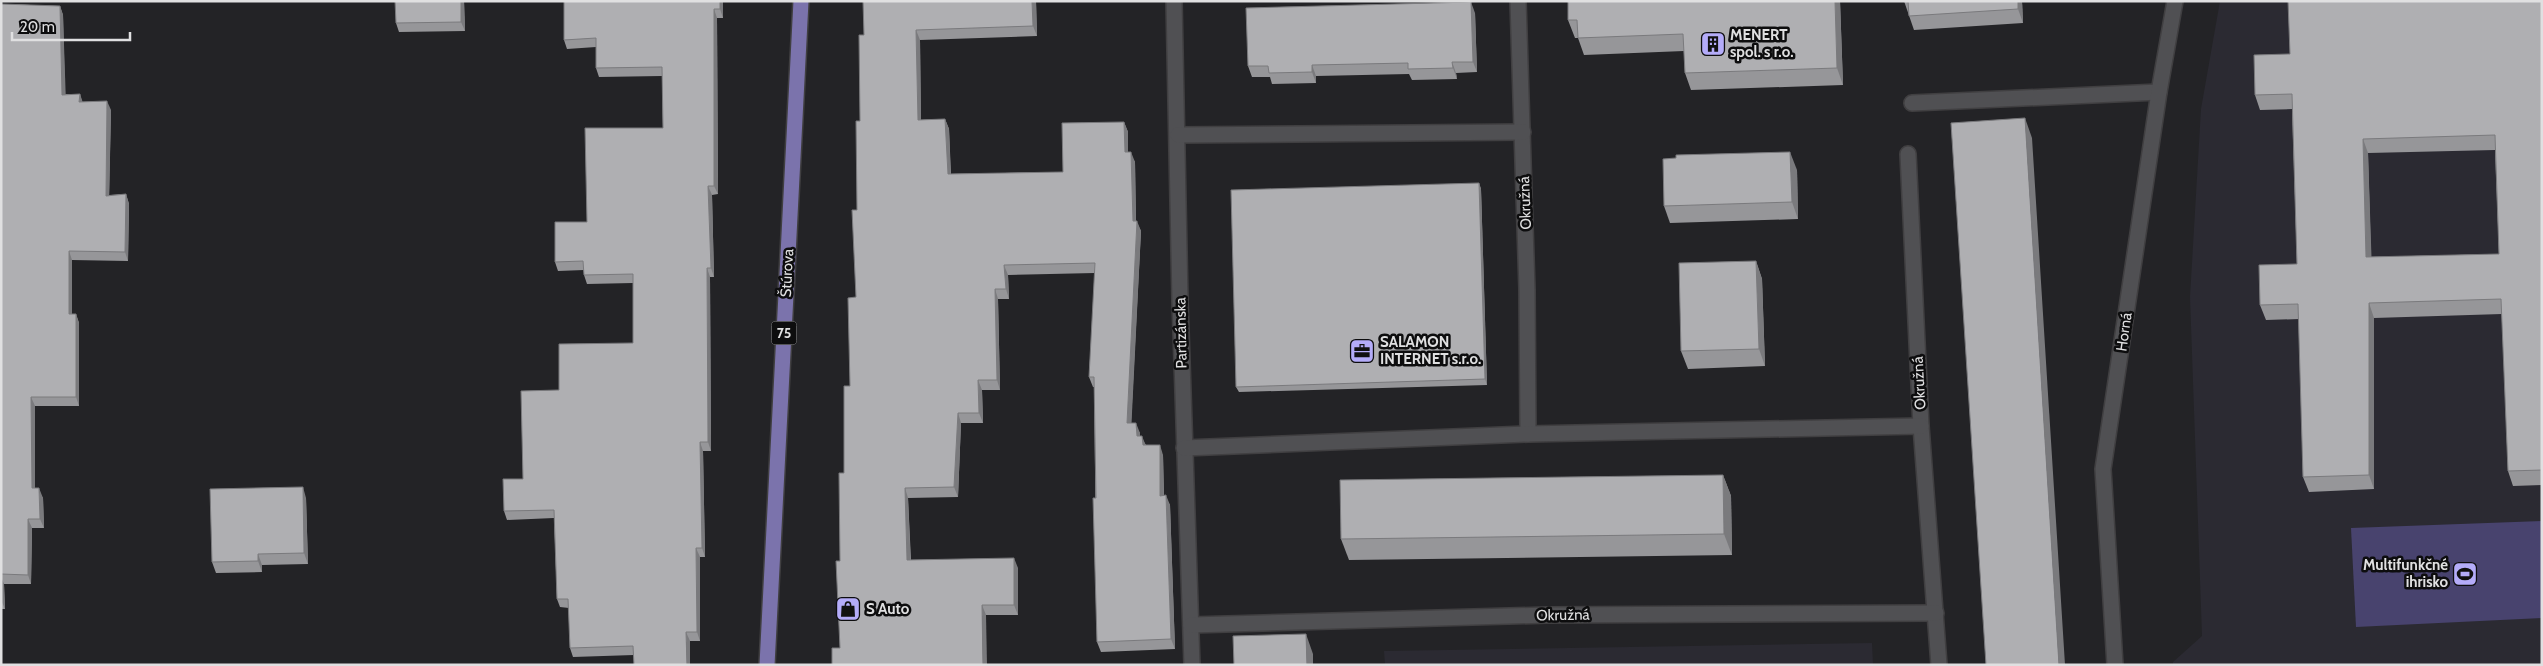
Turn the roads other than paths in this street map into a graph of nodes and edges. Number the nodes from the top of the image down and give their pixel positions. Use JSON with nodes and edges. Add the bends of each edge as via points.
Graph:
{"nodes":[{"id":1,"x":801,"y":1,"type":"edge"},
{"id":2,"x":1174,"y":1,"type":"edge"},
{"id":3,"x":1518,"y":1,"type":"edge"},
{"id":4,"x":2175,"y":1,"type":"edge"},
{"id":5,"x":2158,"y":92,"type":"junction"},
{"id":6,"x":1912,"y":104,"type":"dead end"},
{"id":7,"x":1522,"y":132,"type":"junction"},
{"id":8,"x":1178,"y":135,"type":"junction"},
{"id":9,"x":1908,"y":154,"type":"dead end"},
{"id":10,"x":1921,"y":426,"type":"junction"},
{"id":11,"x":1528,"y":434,"type":"junction"},
{"id":12,"x":1184,"y":448,"type":"junction"},
{"id":13,"x":1936,"y":613,"type":"junction"},
{"id":14,"x":1191,"y":625,"type":"junction"},
{"id":15,"x":767,"y":665,"type":"edge"},
{"id":16,"x":1192,"y":665,"type":"edge"},
{"id":17,"x":1939,"y":665,"type":"edge"},
{"id":18,"x":2115,"y":665,"type":"edge"}],
"edges":[{"from":1,"to":15,"type":"main road","name":"Štúrova","number":"75"},
{"from":2,"to":8,"type":"street","name":"Partizánska"},
{"from":3,"to":7,"type":"street","name":"Okružná"},
{"from":4,"to":5,"type":"street","name":"Horná"},
{"from":5,"to":6,"type":"street"},
{"from":5,"to":18,"type":"street","name":"Horná","via":[[2104,470]]},
{"from":7,"to":8,"type":"street"},
{"from":7,"to":11,"type":"street","name":"Okružná"},
{"from":8,"to":12,"type":"street","name":"Partizánska"},
{"from":9,"to":10,"type":"street","name":"Okružná"},
{"from":10,"to":11,"type":"street"},
{"from":10,"to":13,"type":"street","name":"Okružná"},
{"from":11,"to":12,"type":"street"},
{"from":12,"to":14,"type":"street","name":"Partizánska"},
{"from":13,"to":14,"type":"street","name":"Okružná","via":[[1547,615]]},
{"from":13,"to":17,"type":"street","name":"Okružná"},
{"from":14,"to":16,"type":"street","name":"Partizánska"}]}
